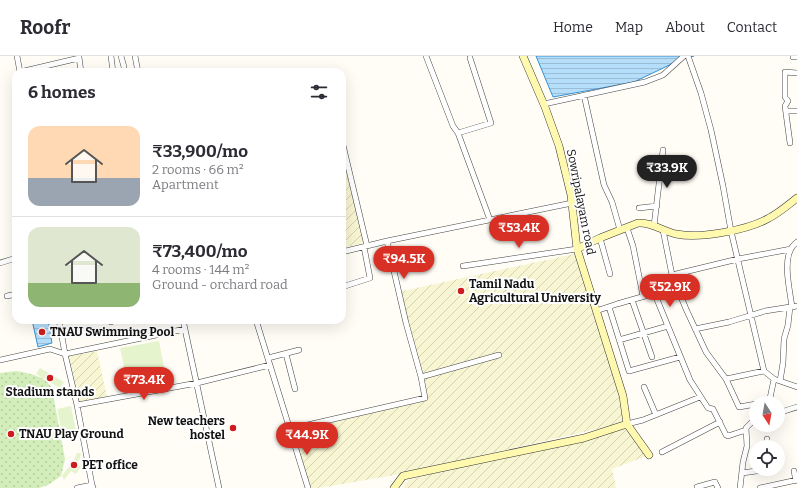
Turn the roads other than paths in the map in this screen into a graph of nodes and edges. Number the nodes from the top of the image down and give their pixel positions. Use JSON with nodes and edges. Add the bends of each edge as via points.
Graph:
{"nodes":[{"id":1,"x":17,"y":56,"type":"edge"},
{"id":2,"x":111,"y":56,"type":"edge"},
{"id":3,"x":121,"y":56,"type":"edge"},
{"id":4,"x":135,"y":56,"type":"edge"},
{"id":5,"x":426,"y":56,"type":"edge"},
{"id":6,"x":523,"y":56,"type":"edge"},
{"id":7,"x":684,"y":56,"type":"edge"},
{"id":8,"x":688,"y":56,"type":"edge"},
{"id":9,"x":79,"y":57,"type":"edge"},
{"id":10,"x":470,"y":58,"type":"dead end"},
{"id":11,"x":124,"y":67,"type":"dead end"},
{"id":12,"x":19,"y":68,"type":"edge"},
{"id":13,"x":36,"y":68,"type":"edge"},
{"id":14,"x":80,"y":68,"type":"edge"},
{"id":15,"x":112,"y":68,"type":"edge"},
{"id":16,"x":137,"y":68,"type":"edge"},
{"id":17,"x":797,"y":73,"type":"edge"},
{"id":18,"x":584,"y":95,"type":"junction"},
{"id":19,"x":544,"y":104,"type":"junction"},
{"id":20,"x":786,"y":110,"type":"junction"},
{"id":21,"x":797,"y":111,"type":"edge"},
{"id":22,"x":458,"y":133,"type":"junction"},
{"id":23,"x":790,"y":144,"type":"dead end"},
{"id":24,"x":663,"y":150,"type":"dead end"},
{"id":25,"x":346,"y":163,"type":"edge"},
{"id":26,"x":797,"y":198,"type":"edge"},
{"id":27,"x":572,"y":203,"type":"junction"},
{"id":28,"x":657,"y":206,"type":"junction"},
{"id":29,"x":639,"y":208,"type":"dead end"},
{"id":30,"x":490,"y":220,"type":"junction"},
{"id":31,"x":654,"y":226,"type":"junction"},
{"id":32,"x":623,"y":229,"type":"junction"},
{"id":33,"x":663,"y":230,"type":"junction"},
{"id":34,"x":731,"y":231,"type":"junction"},
{"id":35,"x":600,"y":238,"type":"junction"},
{"id":36,"x":387,"y":241,"type":"junction"},
{"id":37,"x":797,"y":242,"type":"edge"},
{"id":38,"x":366,"y":246,"type":"junction"},
{"id":39,"x":577,"y":249,"type":"junction"},
{"id":40,"x":791,"y":249,"type":"junction"},
{"id":41,"x":346,"y":251,"type":"edge"},
{"id":42,"x":12,"y":259,"type":"edge"},
{"id":43,"x":738,"y":259,"type":"junction"},
{"id":44,"x":0,"y":263,"type":"edge"},
{"id":45,"x":463,"y":266,"type":"dead end"},
{"id":46,"x":610,"y":274,"type":"dead end"},
{"id":47,"x":672,"y":275,"type":"junction"},
{"id":48,"x":346,"y":286,"type":"edge"},
{"id":49,"x":12,"y":295,"type":"edge"},
{"id":50,"x":6,"y":296,"type":"dead end"},
{"id":51,"x":643,"y":296,"type":"junction"},
{"id":52,"x":632,"y":300,"type":"junction"},
{"id":53,"x":793,"y":306,"type":"edge"},
{"id":54,"x":609,"y":307,"type":"junction"},
{"id":55,"x":596,"y":311,"type":"junction"},
{"id":56,"x":750,"y":315,"type":"junction"},
{"id":57,"x":60,"y":324,"type":"edge"},
{"id":58,"x":184,"y":324,"type":"edge"},
{"id":59,"x":257,"y":324,"type":"edge"},
{"id":60,"x":668,"y":326,"type":"junction"},
{"id":61,"x":185,"y":329,"type":"junction"},
{"id":62,"x":695,"y":329,"type":"junction"},
{"id":63,"x":644,"y":334,"type":"junction"},
{"id":64,"x":619,"y":340,"type":"junction"},
{"id":65,"x":299,"y":350,"type":"dead end"},
{"id":66,"x":65,"y":354,"type":"junction"},
{"id":67,"x":286,"y":354,"type":"junction"},
{"id":68,"x":499,"y":355,"type":"dead end"},
{"id":69,"x":652,"y":357,"type":"dead end"},
{"id":70,"x":680,"y":357,"type":"junction"},
{"id":71,"x":268,"y":358,"type":"junction"},
{"id":72,"x":0,"y":360,"type":"edge"},
{"id":73,"x":270,"y":365,"type":"junction"},
{"id":74,"x":764,"y":371,"type":"junction"},
{"id":75,"x":422,"y":377,"type":"junction"},
{"id":76,"x":726,"y":379,"type":"junction"},
{"id":77,"x":774,"y":379,"type":"junction"},
{"id":78,"x":780,"y":381,"type":"junction"},
{"id":79,"x":197,"y":383,"type":"junction"},
{"id":80,"x":644,"y":387,"type":"dead end"},
{"id":81,"x":797,"y":387,"type":"edge"},
{"id":82,"x":295,"y":389,"type":"dead end"},
{"id":83,"x":770,"y":396,"type":"edge"},
{"id":84,"x":700,"y":397,"type":"junction"},
{"id":85,"x":77,"y":405,"type":"junction"},
{"id":86,"x":749,"y":405,"type":"edge"},
{"id":87,"x":797,"y":407,"type":"edge"},
{"id":88,"x":785,"y":410,"type":"edge"},
{"id":89,"x":656,"y":415,"type":"junction"},
{"id":90,"x":720,"y":422,"type":"junction"},
{"id":91,"x":627,"y":424,"type":"junction"},
{"id":92,"x":749,"y":425,"type":"edge"},
{"id":93,"x":290,"y":429,"type":"junction"},
{"id":94,"x":746,"y":430,"type":"junction"},
{"id":95,"x":662,"y":452,"type":"dead end"},
{"id":96,"x":648,"y":455,"type":"dead end"},
{"id":97,"x":794,"y":471,"type":"dead end"},
{"id":98,"x":749,"y":472,"type":"edge"},
{"id":99,"x":742,"y":473,"type":"junction"},
{"id":100,"x":797,"y":480,"type":"edge"},
{"id":101,"x":92,"y":486,"type":"edge"},
{"id":102,"x":697,"y":486,"type":"dead end"},
{"id":103,"x":785,"y":486,"type":"edge"},
{"id":104,"x":77,"y":488,"type":"edge"},
{"id":105,"x":219,"y":488,"type":"edge"},
{"id":106,"x":308,"y":488,"type":"edge"},
{"id":107,"x":394,"y":488,"type":"edge"},
{"id":108,"x":718,"y":488,"type":"edge"},
{"id":109,"x":740,"y":488,"type":"edge"},
{"id":110,"x":760,"y":488,"type":"edge"}],
"edges":[{"from":1,"to":12,"type":"street"},
{"from":2,"to":15,"type":"street"},
{"from":3,"to":11,"type":"street"},
{"from":4,"to":16,"type":"street"},
{"from":5,"to":22,"type":"street"},
{"from":6,"to":19,"type":"street","name":"Sowripalayam road"},
{"from":7,"to":18,"type":"street","via":[[663,75],[631,86]]},
{"from":8,"to":34,"type":"street","via":[[711,130]]},
{"from":9,"to":13,"type":"street"},
{"from":9,"to":14,"type":"street"},
{"from":10,"to":22,"type":"street","via":[[491,123]]},
{"from":17,"to":20,"type":"street","via":[[785,72],[785,97],[788,101]]},
{"from":18,"to":19,"type":"street"},
{"from":18,"to":32,"type":"street","via":[[604,185]]},
{"from":19,"to":27,"type":"street","name":"Sowripalayam road","via":[[559,146]]},
{"from":20,"to":21,"type":"street"},
{"from":20,"to":23,"type":"street"},
{"from":22,"to":30,"type":"street"},
{"from":24,"to":28,"type":"street"},
{"from":25,"to":38,"type":"street"},
{"from":26,"to":34,"type":"street","via":[[770,218]]},
{"from":27,"to":30,"type":"street"},
{"from":27,"to":39,"type":"street","name":"Sowripalayam road"},
{"from":28,"to":29,"type":"street"},
{"from":28,"to":31,"type":"street"},
{"from":30,"to":36,"type":"street"},
{"from":31,"to":32,"type":"street","via":[[644,223]]},
{"from":31,"to":33,"type":"street"},
{"from":32,"to":35,"type":"street"},
{"from":32,"to":51,"type":"street","via":[[633,246]]},
{"from":33,"to":34,"type":"street","via":[[677,234],[699,235]]},
{"from":33,"to":47,"type":"street"},
{"from":34,"to":43,"type":"street"},
{"from":35,"to":39,"type":"street"},
{"from":35,"to":46,"type":"street"},
{"from":36,"to":38,"type":"street"},
{"from":36,"to":75,"type":"street","via":[[406,324]]},
{"from":37,"to":40,"type":"street"},
{"from":38,"to":41,"type":"street"},
{"from":38,"to":48,"type":"street","via":[[370,278]]},
{"from":39,"to":45,"type":"street"},
{"from":39,"to":55,"type":"street","name":"Sowripalayam road"},
{"from":40,"to":43,"type":"street"},
{"from":40,"to":53,"type":"street","via":[[787,268]]},
{"from":42,"to":44,"type":"street"},
{"from":43,"to":47,"type":"street"},
{"from":43,"to":56,"type":"street"},
{"from":47,"to":62,"type":"street"},
{"from":49,"to":50,"type":"street"},
{"from":51,"to":52,"type":"street"},
{"from":51,"to":60,"type":"street","via":[[652,294],[656,297]]},
{"from":52,"to":54,"type":"street"},
{"from":52,"to":63,"type":"street"},
{"from":53,"to":56,"type":"street"},
{"from":53,"to":78,"type":"street","via":[[784,338]]},
{"from":54,"to":55,"type":"street"},
{"from":54,"to":64,"type":"street"},
{"from":55,"to":91,"type":"street","name":"Sowripalayam road","via":[[623,396]]},
{"from":56,"to":62,"type":"street"},
{"from":56,"to":74,"type":"street"},
{"from":57,"to":66,"type":"street"},
{"from":58,"to":61,"type":"street"},
{"from":59,"to":71,"type":"street"},
{"from":60,"to":63,"type":"street"},
{"from":60,"to":70,"type":"street"},
{"from":61,"to":66,"type":"street"},
{"from":61,"to":79,"type":"street"},
{"from":62,"to":76,"type":"street","via":[[706,352]]},
{"from":63,"to":64,"type":"street"},
{"from":63,"to":69,"type":"street"},
{"from":64,"to":70,"type":"street","via":[[629,370]]},
{"from":65,"to":67,"type":"street"},
{"from":66,"to":72,"type":"street","via":[[50,349]]},
{"from":66,"to":85,"type":"street"},
{"from":67,"to":71,"type":"street"},
{"from":67,"to":82,"type":"street"},
{"from":68,"to":75,"type":"street"},
{"from":70,"to":84,"type":"street"},
{"from":71,"to":73,"type":"street"},
{"from":73,"to":79,"type":"street"},
{"from":73,"to":93,"type":"street"},
{"from":74,"to":76,"type":"street"},
{"from":74,"to":77,"type":"street"},
{"from":75,"to":93,"type":"street","via":[[425,398]]},
{"from":76,"to":86,"type":"street","via":[[739,407]]},
{"from":77,"to":78,"type":"street"},
{"from":77,"to":83,"type":"street"},
{"from":78,"to":81,"type":"street"},
{"from":79,"to":85,"type":"street"},
{"from":79,"to":105,"type":"street"},
{"from":80,"to":89,"type":"street"},
{"from":84,"to":89,"type":"street"},
{"from":84,"to":90,"type":"street","via":[[708,408],[713,409]]},
{"from":85,"to":101,"type":"street"},
{"from":87,"to":88,"type":"street"},
{"from":89,"to":91,"type":"street"},
{"from":90,"to":94,"type":"street","via":[[728,436]]},
{"from":90,"to":95,"type":"street"},
{"from":91,"to":96,"type":"street","name":"Sowripalayam road"},
{"from":91,"to":107,"type":"street","via":[[584,438],[402,476]]},
{"from":92,"to":94,"type":"street"},
{"from":93,"to":106,"type":"street"},
{"from":94,"to":99,"type":"street","via":[[747,446]]},
{"from":97,"to":100,"type":"street"},
{"from":98,"to":99,"type":"street"},
{"from":99,"to":109,"type":"street"},
{"from":100,"to":103,"type":"street"},
{"from":101,"to":104,"type":"street"},
{"from":102,"to":108,"type":"street","via":[[715,482]]},
{"from":103,"to":110,"type":"street"}]}
